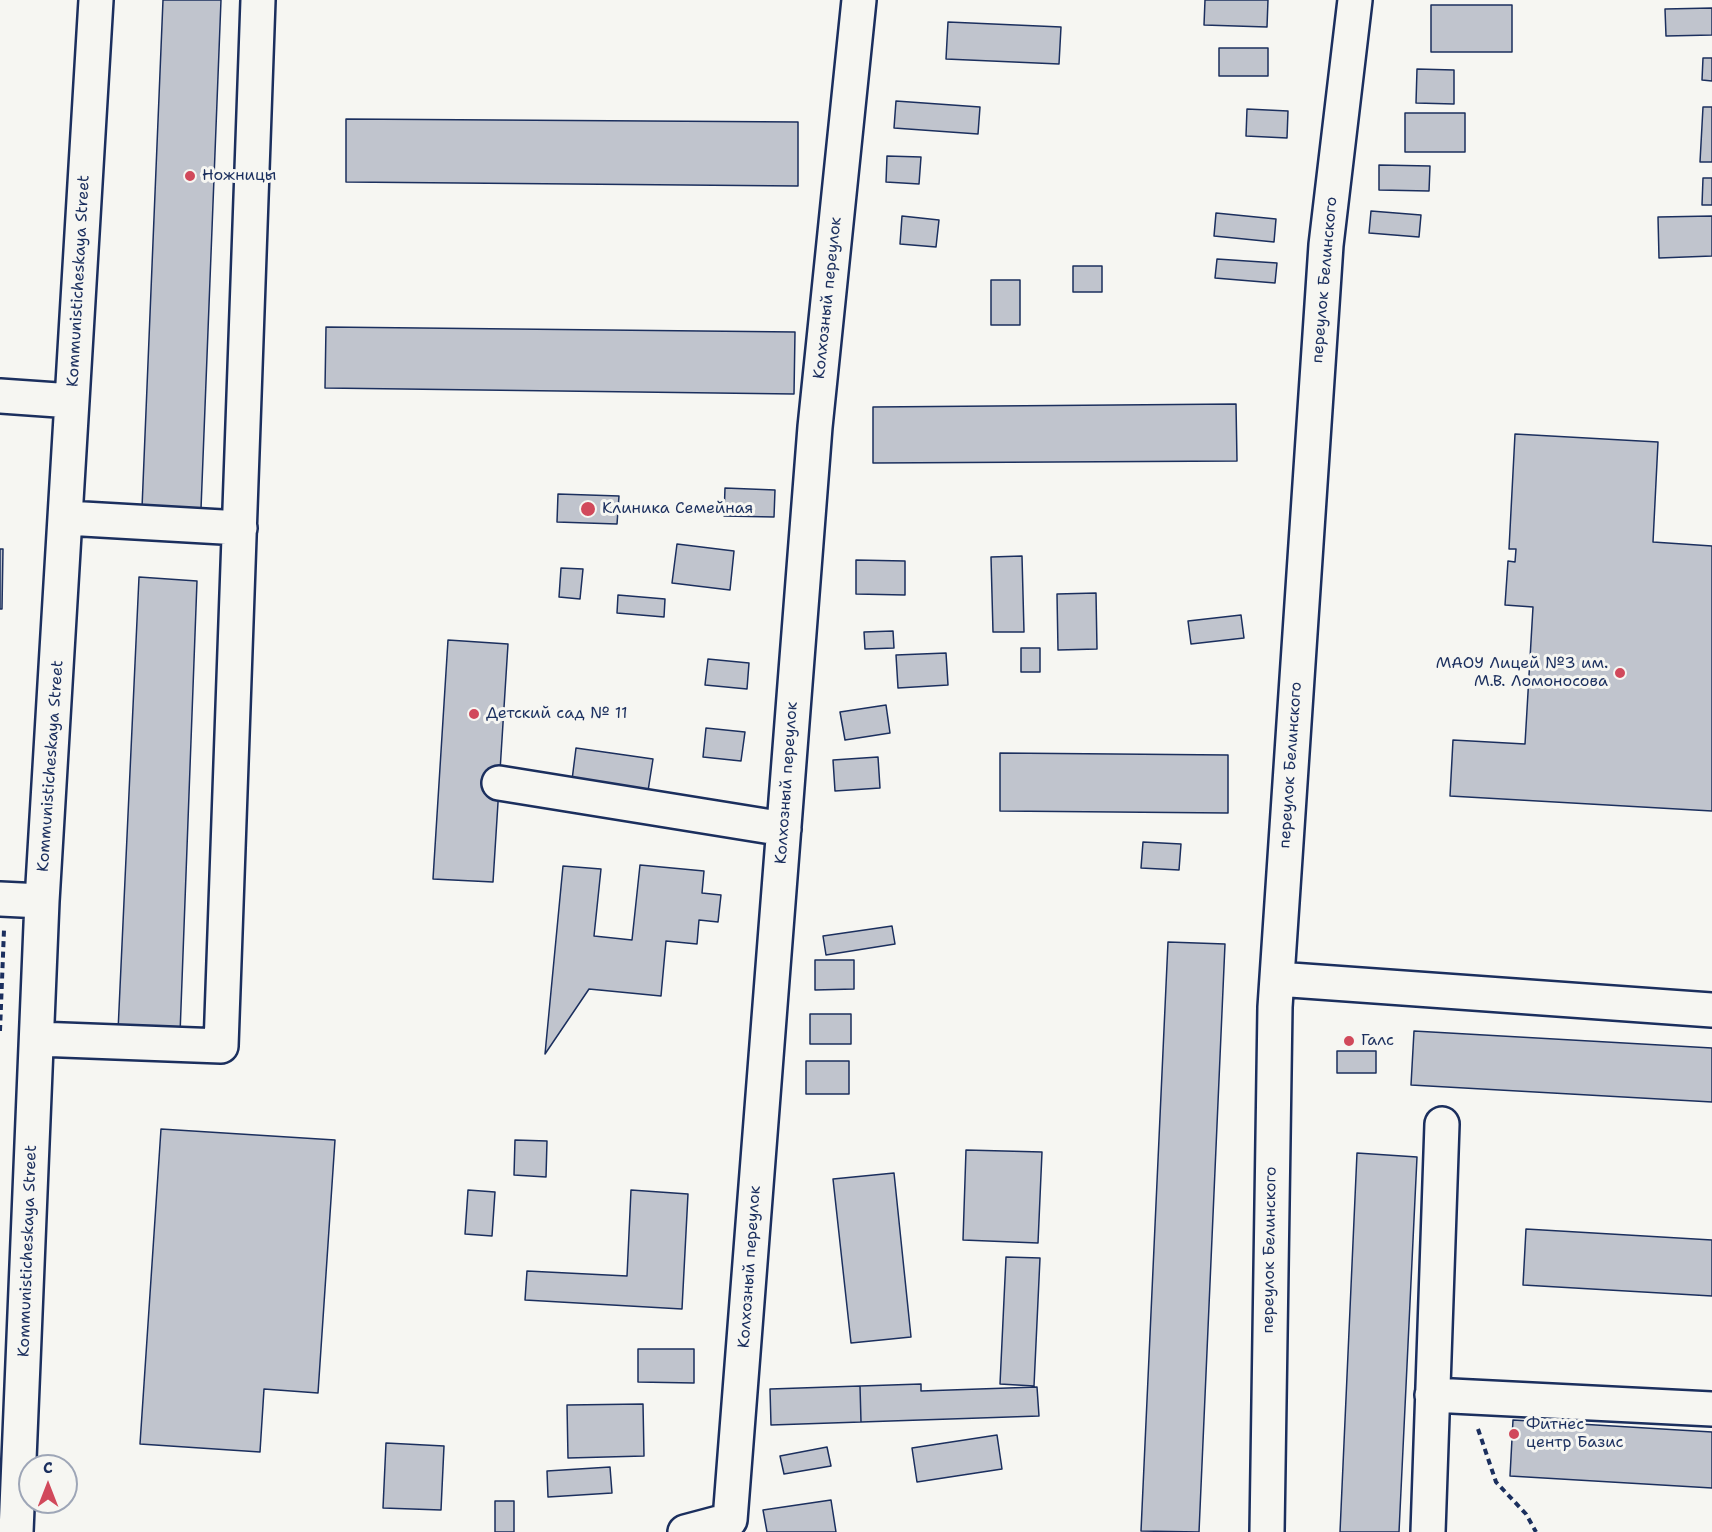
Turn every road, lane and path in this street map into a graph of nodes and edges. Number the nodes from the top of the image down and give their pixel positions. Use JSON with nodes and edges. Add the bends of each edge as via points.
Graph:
{"nodes":[{"id":1,"x":96,"y":0,"type":"edge"},
{"id":2,"x":258,"y":0,"type":"edge"},
{"id":3,"x":859,"y":0,"type":"edge"},
{"id":4,"x":1355,"y":0,"type":"edge"},
{"id":5,"x":0,"y":396,"type":"edge"},
{"id":6,"x":72,"y":401,"type":"junction"},
{"id":7,"x":66,"y":518,"type":"junction"},
{"id":8,"x":240,"y":528,"type":"junction"},
{"id":9,"x":499,"y":783,"type":"dead end"},
{"id":10,"x":784,"y":829,"type":"junction"},
{"id":11,"x":3,"y":900,"type":"edge"},
{"id":12,"x":42,"y":901,"type":"junction"},
{"id":13,"x":1277,"y":979,"type":"junction"},
{"id":14,"x":1712,"y":1010,"type":"edge"},
{"id":15,"x":0,"y":1031,"type":"edge"},
{"id":16,"x":37,"y":1039,"type":"junction"},
{"id":17,"x":1442,"y":1124,"type":"dead end"},
{"id":18,"x":1432,"y":1395,"type":"junction"},
{"id":19,"x":1466,"y":1397,"type":"junction"},
{"id":20,"x":1712,"y":1409,"type":"edge"},
{"id":21,"x":11,"y":1524,"type":"edge"},
{"id":22,"x":685,"y":1532,"type":"edge"},
{"id":23,"x":1267,"y":1532,"type":"edge"},
{"id":24,"x":1428,"y":1532,"type":"edge"},
{"id":25,"x":1536,"y":1532,"type":"edge"}],
"edges":[{"from":1,"to":6,"type":"street","name":"Kommunisticheskaya Street"},
{"from":2,"to":8,"type":"street"},
{"from":3,"to":10,"type":"street","name":"Колхозный переулок","via":[[815,427]]},
{"from":4,"to":13,"type":"street","name":"переулок Белинского","via":[[1326,245]]},
{"from":5,"to":6,"type":"street"},
{"from":6,"to":7,"type":"street","name":"Kommunisticheskaya Street"},
{"from":7,"to":8,"type":"street"},
{"from":7,"to":12,"type":"street","name":"Kommunisticheskaya Street"},
{"from":8,"to":16,"type":"street","via":[[221,1046]]},
{"from":9,"to":10,"type":"street"},
{"from":10,"to":22,"type":"street","name":"Колхозный переулок","via":[[730,1520]]},
{"from":11,"to":12,"type":"street"},
{"from":11,"to":15,"type":"path"},
{"from":12,"to":16,"type":"street","name":"Kommunisticheskaya Street"},
{"from":13,"to":14,"type":"street"},
{"from":13,"to":23,"type":"street","name":"переулок Белинского"},
{"from":16,"to":21,"type":"street","name":"Kommunisticheskaya Street"},
{"from":17,"to":18,"type":"street"},
{"from":18,"to":19,"type":"street"},
{"from":18,"to":24,"type":"street"},
{"from":19,"to":20,"type":"street"},
{"from":19,"to":25,"type":"path","via":[[1496,1482],[1526,1514]]}]}
